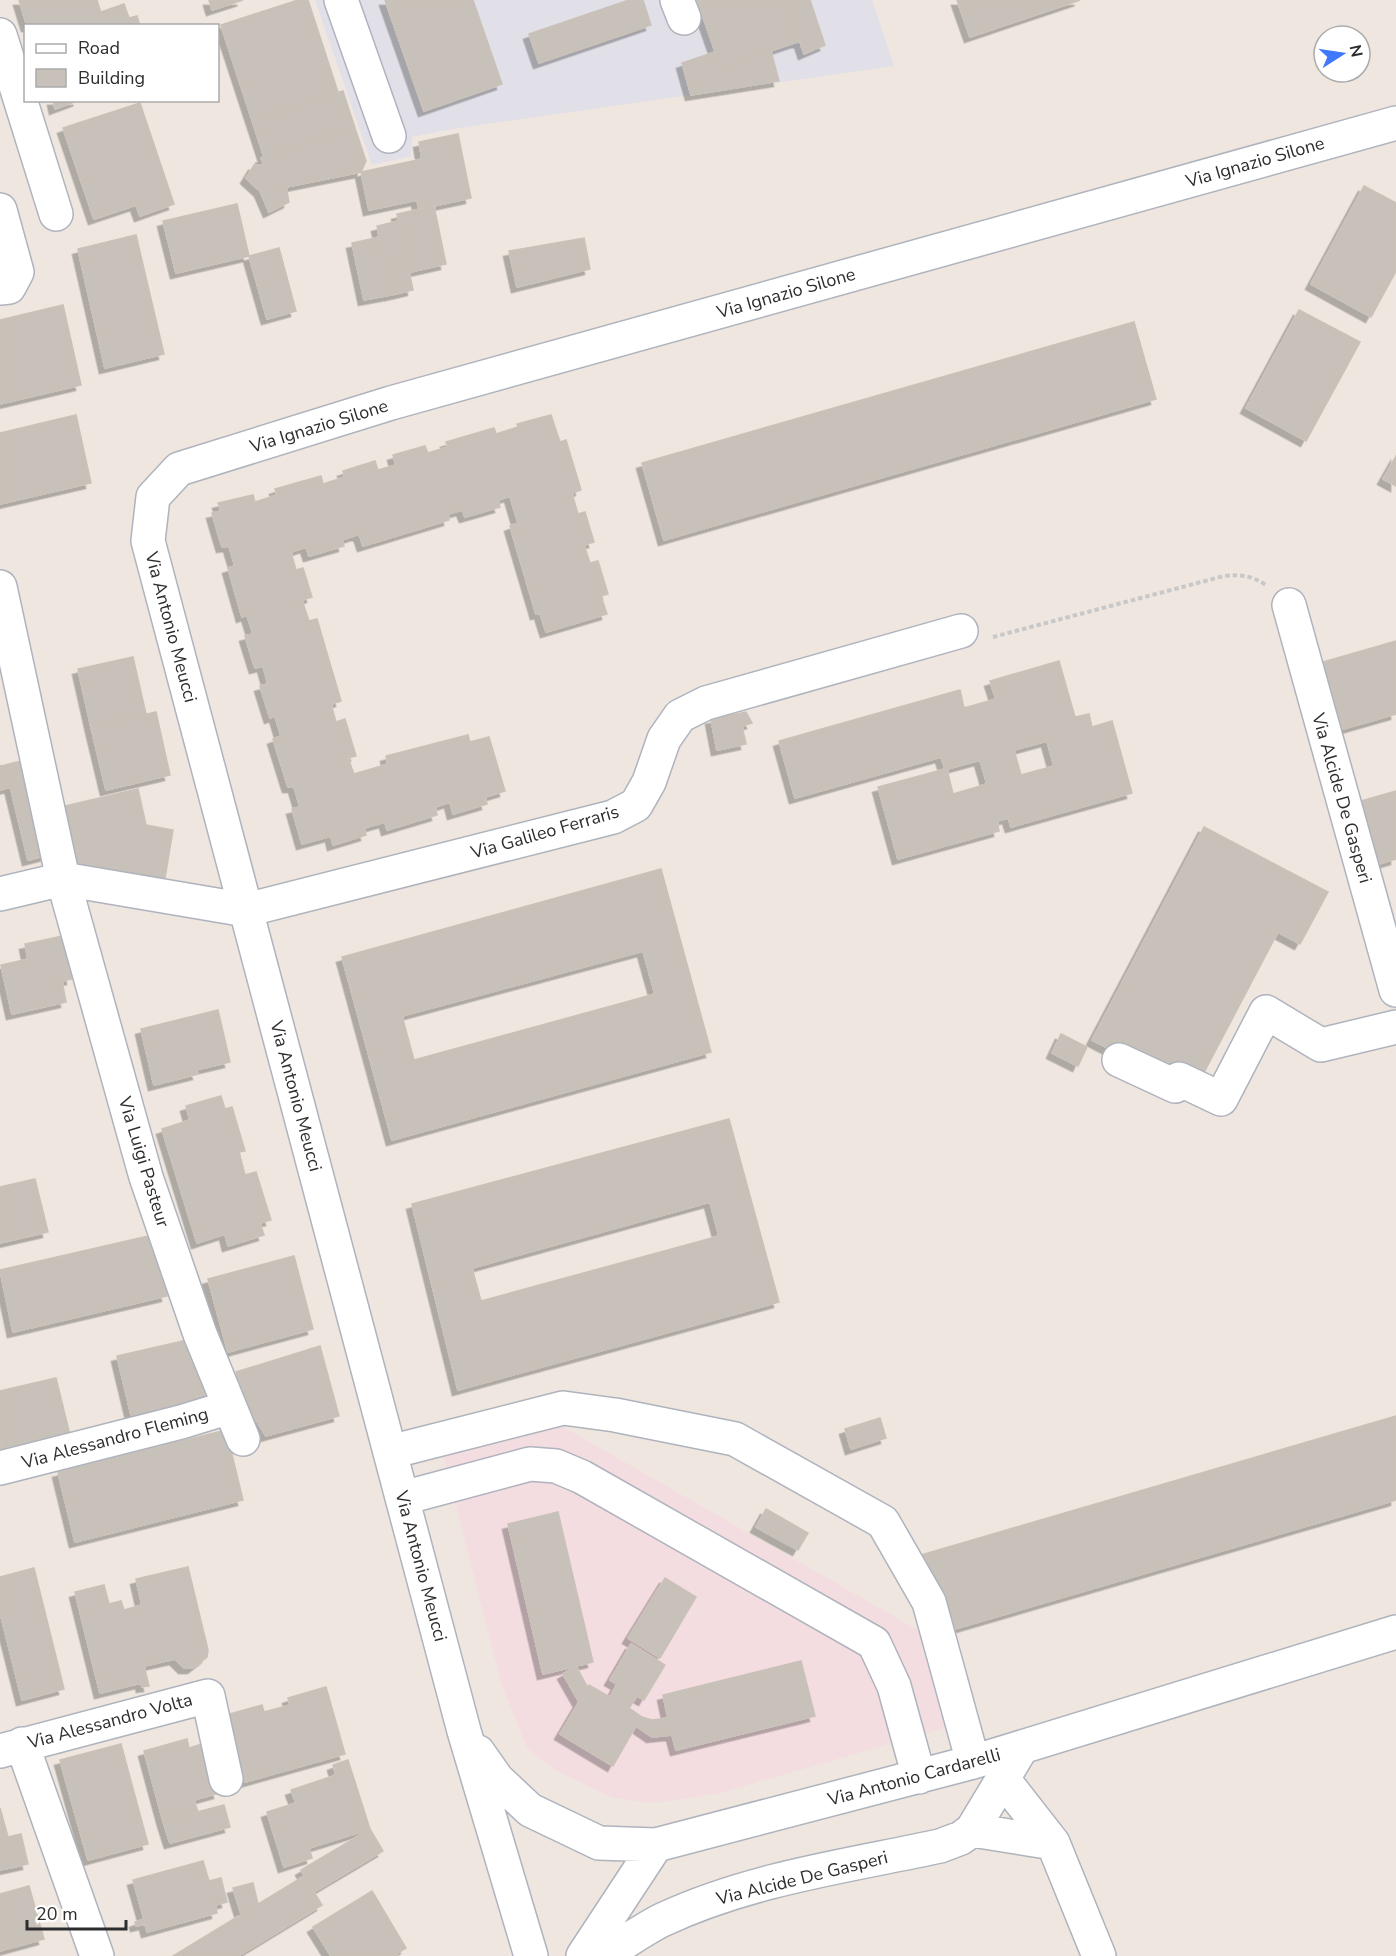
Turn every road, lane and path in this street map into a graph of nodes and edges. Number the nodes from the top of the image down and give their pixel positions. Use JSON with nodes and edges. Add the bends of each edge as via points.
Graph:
{"nodes":[{"id":1,"x":341,"y":0,"type":"edge"},
{"id":2,"x":0,"y":35,"type":"edge"},
{"id":3,"x":1396,"y":123,"type":"edge"},
{"id":4,"x":389,"y":136,"type":"dead end"},
{"id":5,"x":0,"y":210,"type":"edge"},
{"id":6,"x":56,"y":214,"type":"dead end"},
{"id":7,"x":0,"y":288,"type":"edge"},
{"id":8,"x":179,"y":470,"type":"joint"},
{"id":9,"x":0,"y":586,"type":"edge"},
{"id":10,"x":1289,"y":605,"type":"joint"},
{"id":11,"x":961,"y":631,"type":"joint"},
{"id":12,"x":63,"y":879,"type":"junction"},
{"id":13,"x":0,"y":894,"type":"edge"},
{"id":14,"x":246,"y":910,"type":"junction"},
{"id":15,"x":1396,"y":990,"type":"edge"},
{"id":16,"x":1396,"y":1027,"type":"edge"},
{"id":17,"x":1119,"y":1059,"type":"dead end"},
{"id":18,"x":230,"y":1407,"type":"junction"},
{"id":19,"x":243,"y":1438,"type":"dead end"},
{"id":20,"x":390,"y":1452,"type":"junction"},
{"id":21,"x":0,"y":1468,"type":"edge"},
{"id":22,"x":402,"y":1498,"type":"junction"},
{"id":23,"x":1396,"y":1632,"type":"edge"},
{"id":24,"x":464,"y":1731,"type":"junction"},
{"id":25,"x":11,"y":1747,"type":"edge"},
{"id":26,"x":1022,"y":1747,"type":"junction"},
{"id":27,"x":973,"y":1762,"type":"junction"},
{"id":28,"x":919,"y":1777,"type":"junction"},
{"id":29,"x":226,"y":1779,"type":"dead end"},
{"id":30,"x":1003,"y":1779,"type":"junction"},
{"id":31,"x":972,"y":1830,"type":"junction"},
{"id":32,"x":1053,"y":1843,"type":"junction"},
{"id":33,"x":656,"y":1845,"type":"junction"},
{"id":34,"x":97,"y":1956,"type":"edge"},
{"id":35,"x":531,"y":1956,"type":"edge"},
{"id":36,"x":583,"y":1956,"type":"edge"},
{"id":37,"x":603,"y":1956,"type":"edge"},
{"id":38,"x":1099,"y":1956,"type":"edge"}],
"edges":[{"from":1,"to":4,"type":"street"},
{"from":2,"to":6,"type":"street"},
{"from":3,"to":8,"type":"street","name":"Via Ignazio Silone","via":[[391,404]]},
{"from":5,"to":7,"type":"street","via":[[17,272],[9,287]]},
{"from":8,"to":14,"type":"street","name":"Via Antonio Meucci","via":[[153,497],[148,541]]},
{"from":9,"to":12,"type":"street","name":"Via Luigi Pasteur"},
{"from":10,"to":11,"type":"path","via":[[1254,577],[1237,574],[985,639]]},
{"from":10,"to":15,"type":"street","name":"Via Alcide De Gasperi"},
{"from":11,"to":14,"type":"street","name":"Via Galileo Ferraris","via":[[706,703],[680,716],[664,739],[636,805],[613,817]]},
{"from":12,"to":13,"type":"street"},
{"from":12,"to":14,"type":"street"},
{"from":12,"to":18,"type":"street","name":"Via Luigi Pasteur","via":[[146,1177],[200,1334]]},
{"from":14,"to":20,"type":"street","name":"Via Antonio Meucci"},
{"from":16,"to":17,"type":"street","via":[[1321,1045],[1266,1012],[1221,1099],[1179,1079],[1174,1086]]},
{"from":18,"to":19,"type":"street","name":"Via Luigi Pasteur"},
{"from":18,"to":21,"type":"street","name":"Via Alessandro Fleming"},
{"from":20,"to":22,"type":"street","name":"Via Antonio Meucci"},
{"from":20,"to":27,"type":"street","via":[[563,1408],[735,1439],[883,1522],[929,1602]]},
{"from":22,"to":24,"type":"street","name":"Via Antonio Meucci"},
{"from":22,"to":28,"type":"street","via":[[530,1464],[556,1466],[582,1477],[874,1643],[894,1686]]},
{"from":23,"to":26,"type":"street","name":"Via Antonio Cardarelli"},
{"from":24,"to":33,"type":"street","name":"Via Antonio Cardarelli","via":[[497,1779],[530,1810],[599,1843]]},
{"from":24,"to":35,"type":"street"},
{"from":25,"to":29,"type":"street","name":"Via Alessandro Volta","via":[[208,1696]]},
{"from":25,"to":34,"type":"street"},
{"from":26,"to":27,"type":"street","name":"Via Antonio Cardarelli"},
{"from":26,"to":30,"type":"street"},
{"from":27,"to":28,"type":"street","name":"Via Antonio Cardarelli"},
{"from":28,"to":33,"type":"street","name":"Via Antonio Cardarelli"},
{"from":30,"to":31,"type":"street"},
{"from":30,"to":32,"type":"street"},
{"from":31,"to":32,"type":"street"},
{"from":31,"to":37,"type":"street","name":"Via Alcide De Gasperi","via":[[940,1846],[716,1898],[660,1921]]},
{"from":32,"to":38,"type":"street"},
{"from":33,"to":36,"type":"street"}]}
